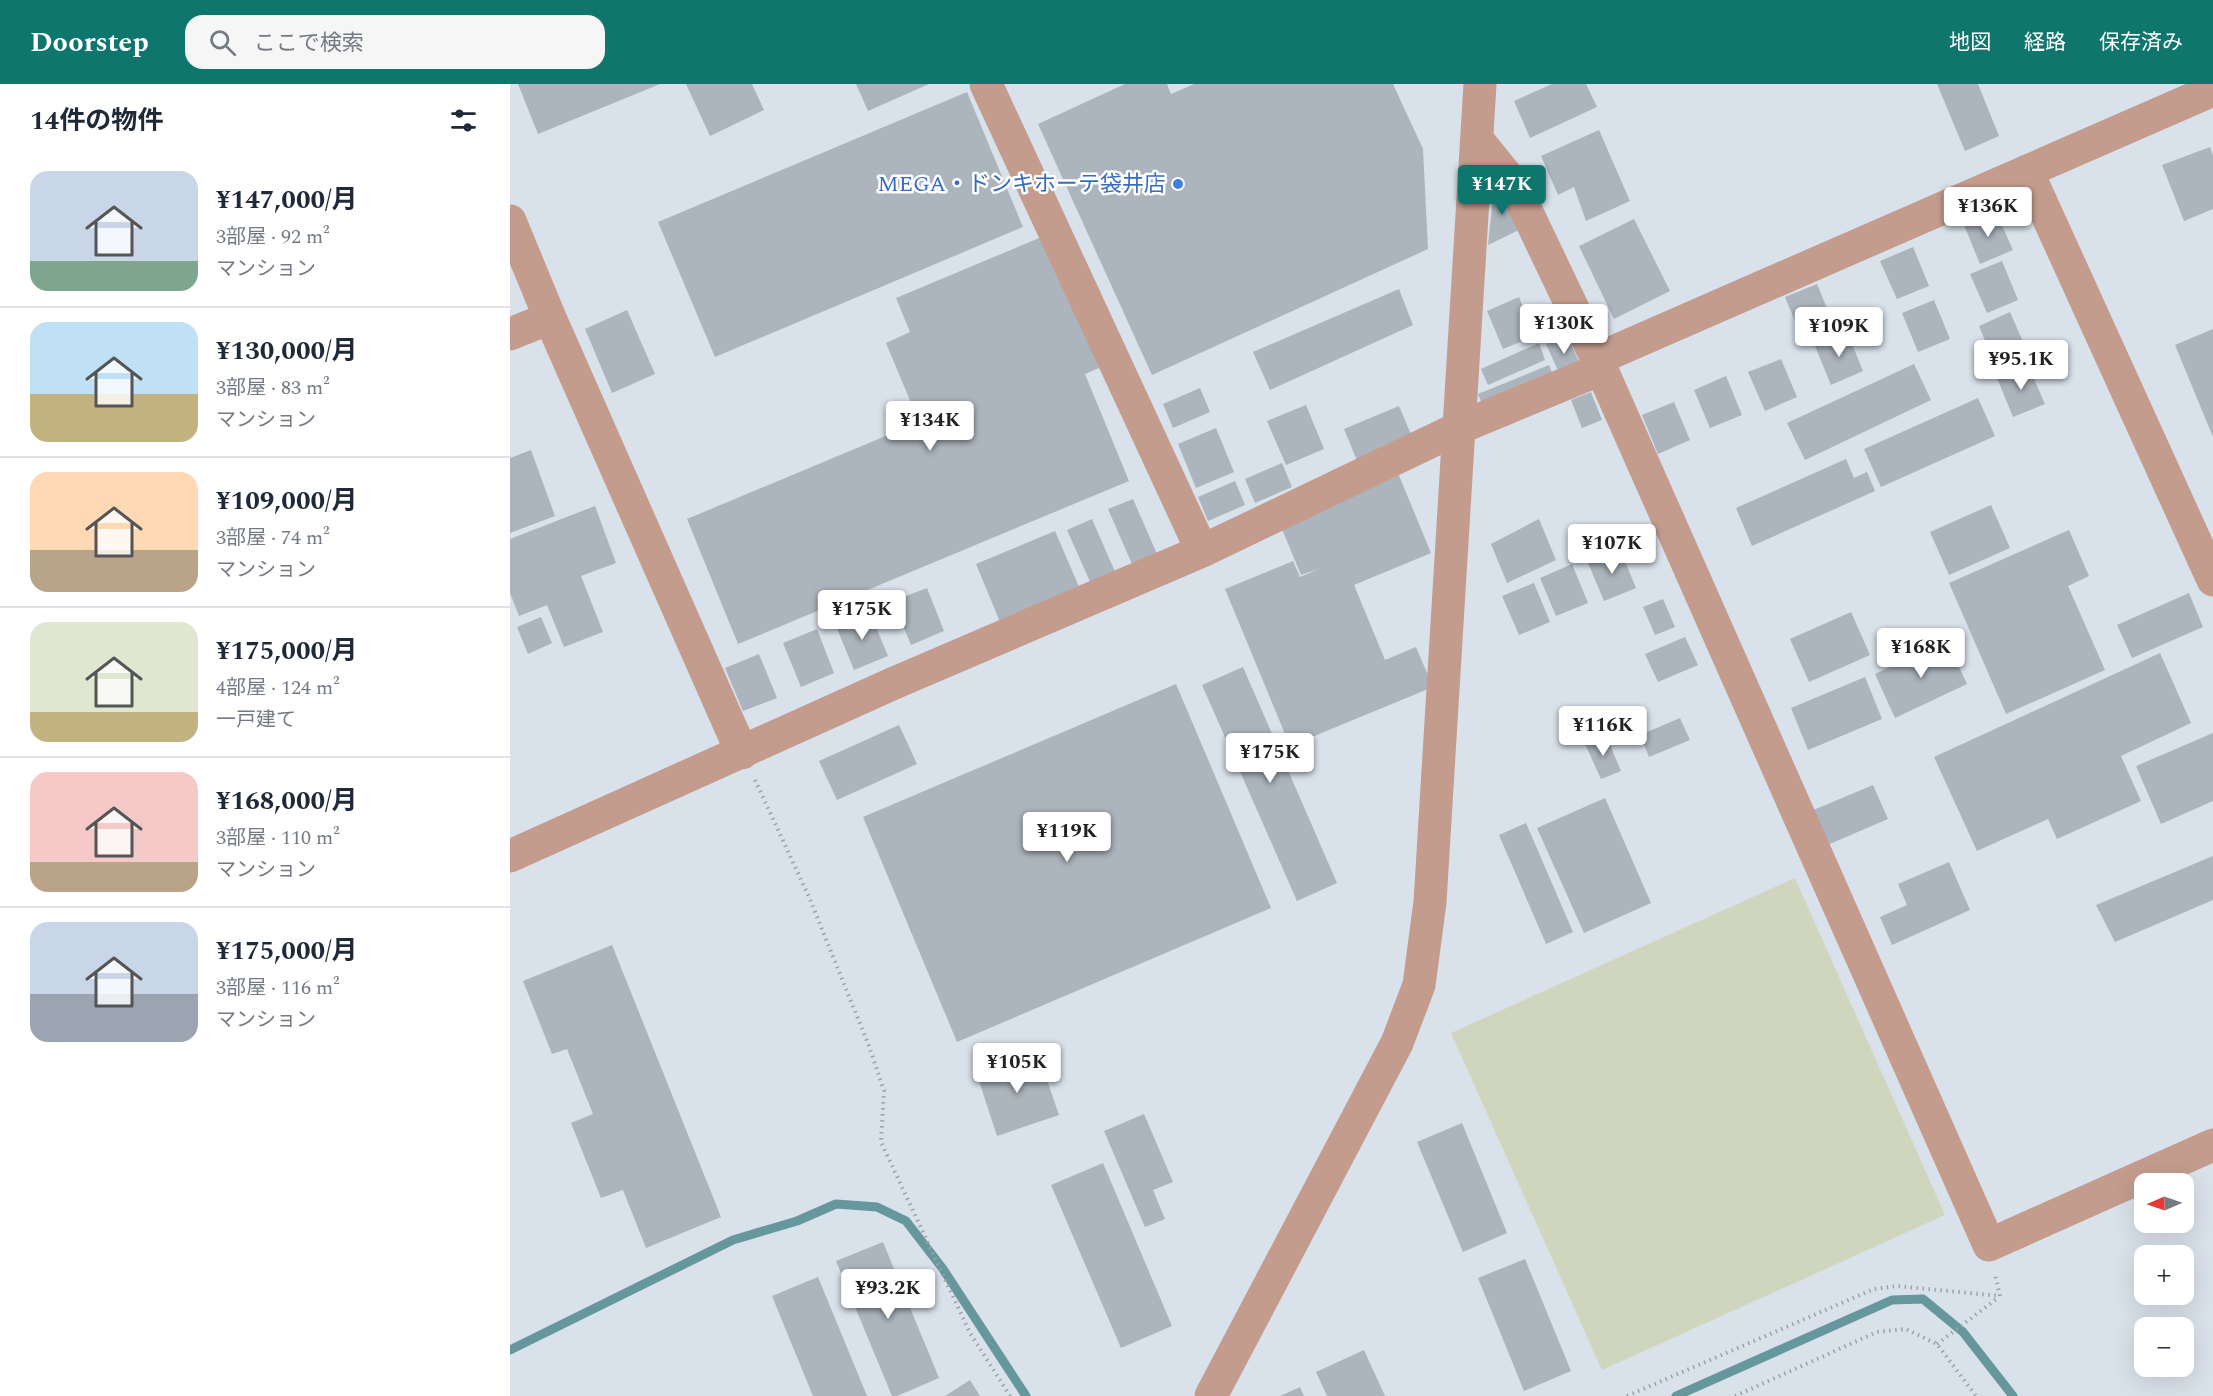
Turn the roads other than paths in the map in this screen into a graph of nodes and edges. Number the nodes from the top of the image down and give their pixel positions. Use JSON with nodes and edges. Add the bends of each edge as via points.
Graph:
{"nodes":[{"id":1,"x":987,"y":84,"type":"edge"},
{"id":2,"x":1480,"y":84,"type":"edge"},
{"id":3,"x":2213,"y":90,"type":"edge"},
{"id":4,"x":1477,"y":139,"type":"junction"},
{"id":5,"x":2027,"y":171,"type":"junction"},
{"id":6,"x":510,"y":221,"type":"edge"},
{"id":7,"x":550,"y":318,"type":"junction"},
{"id":8,"x":510,"y":334,"type":"edge"},
{"id":9,"x":1599,"y":364,"type":"junction"},
{"id":10,"x":1459,"y":428,"type":"junction"},
{"id":11,"x":1202,"y":551,"type":"junction"},
{"id":12,"x":2213,"y":580,"type":"edge"},
{"id":13,"x":742,"y":753,"type":"junction"},
{"id":14,"x":510,"y":856,"type":"edge"},
{"id":15,"x":2213,"y":1145,"type":"edge"},
{"id":16,"x":1211,"y":1396,"type":"edge"}],
"edges":[{"from":1,"to":11,"type":"street"},
{"from":2,"to":4,"type":"street"},
{"from":3,"to":5,"type":"street"},
{"from":4,"to":9,"type":"street","via":[[1514,184]]},
{"from":4,"to":10,"type":"street"},
{"from":5,"to":9,"type":"street"},
{"from":5,"to":12,"type":"street"},
{"from":6,"to":7,"type":"street"},
{"from":7,"to":8,"type":"street"},
{"from":7,"to":13,"type":"street"},
{"from":9,"to":10,"type":"street"},
{"from":9,"to":15,"type":"street","via":[[1989,1245]]},
{"from":10,"to":11,"type":"street"},
{"from":10,"to":16,"type":"street","via":[[1430,902],[1419,985],[1397,1043]]},
{"from":11,"to":13,"type":"street"},
{"from":13,"to":14,"type":"street"}]}
